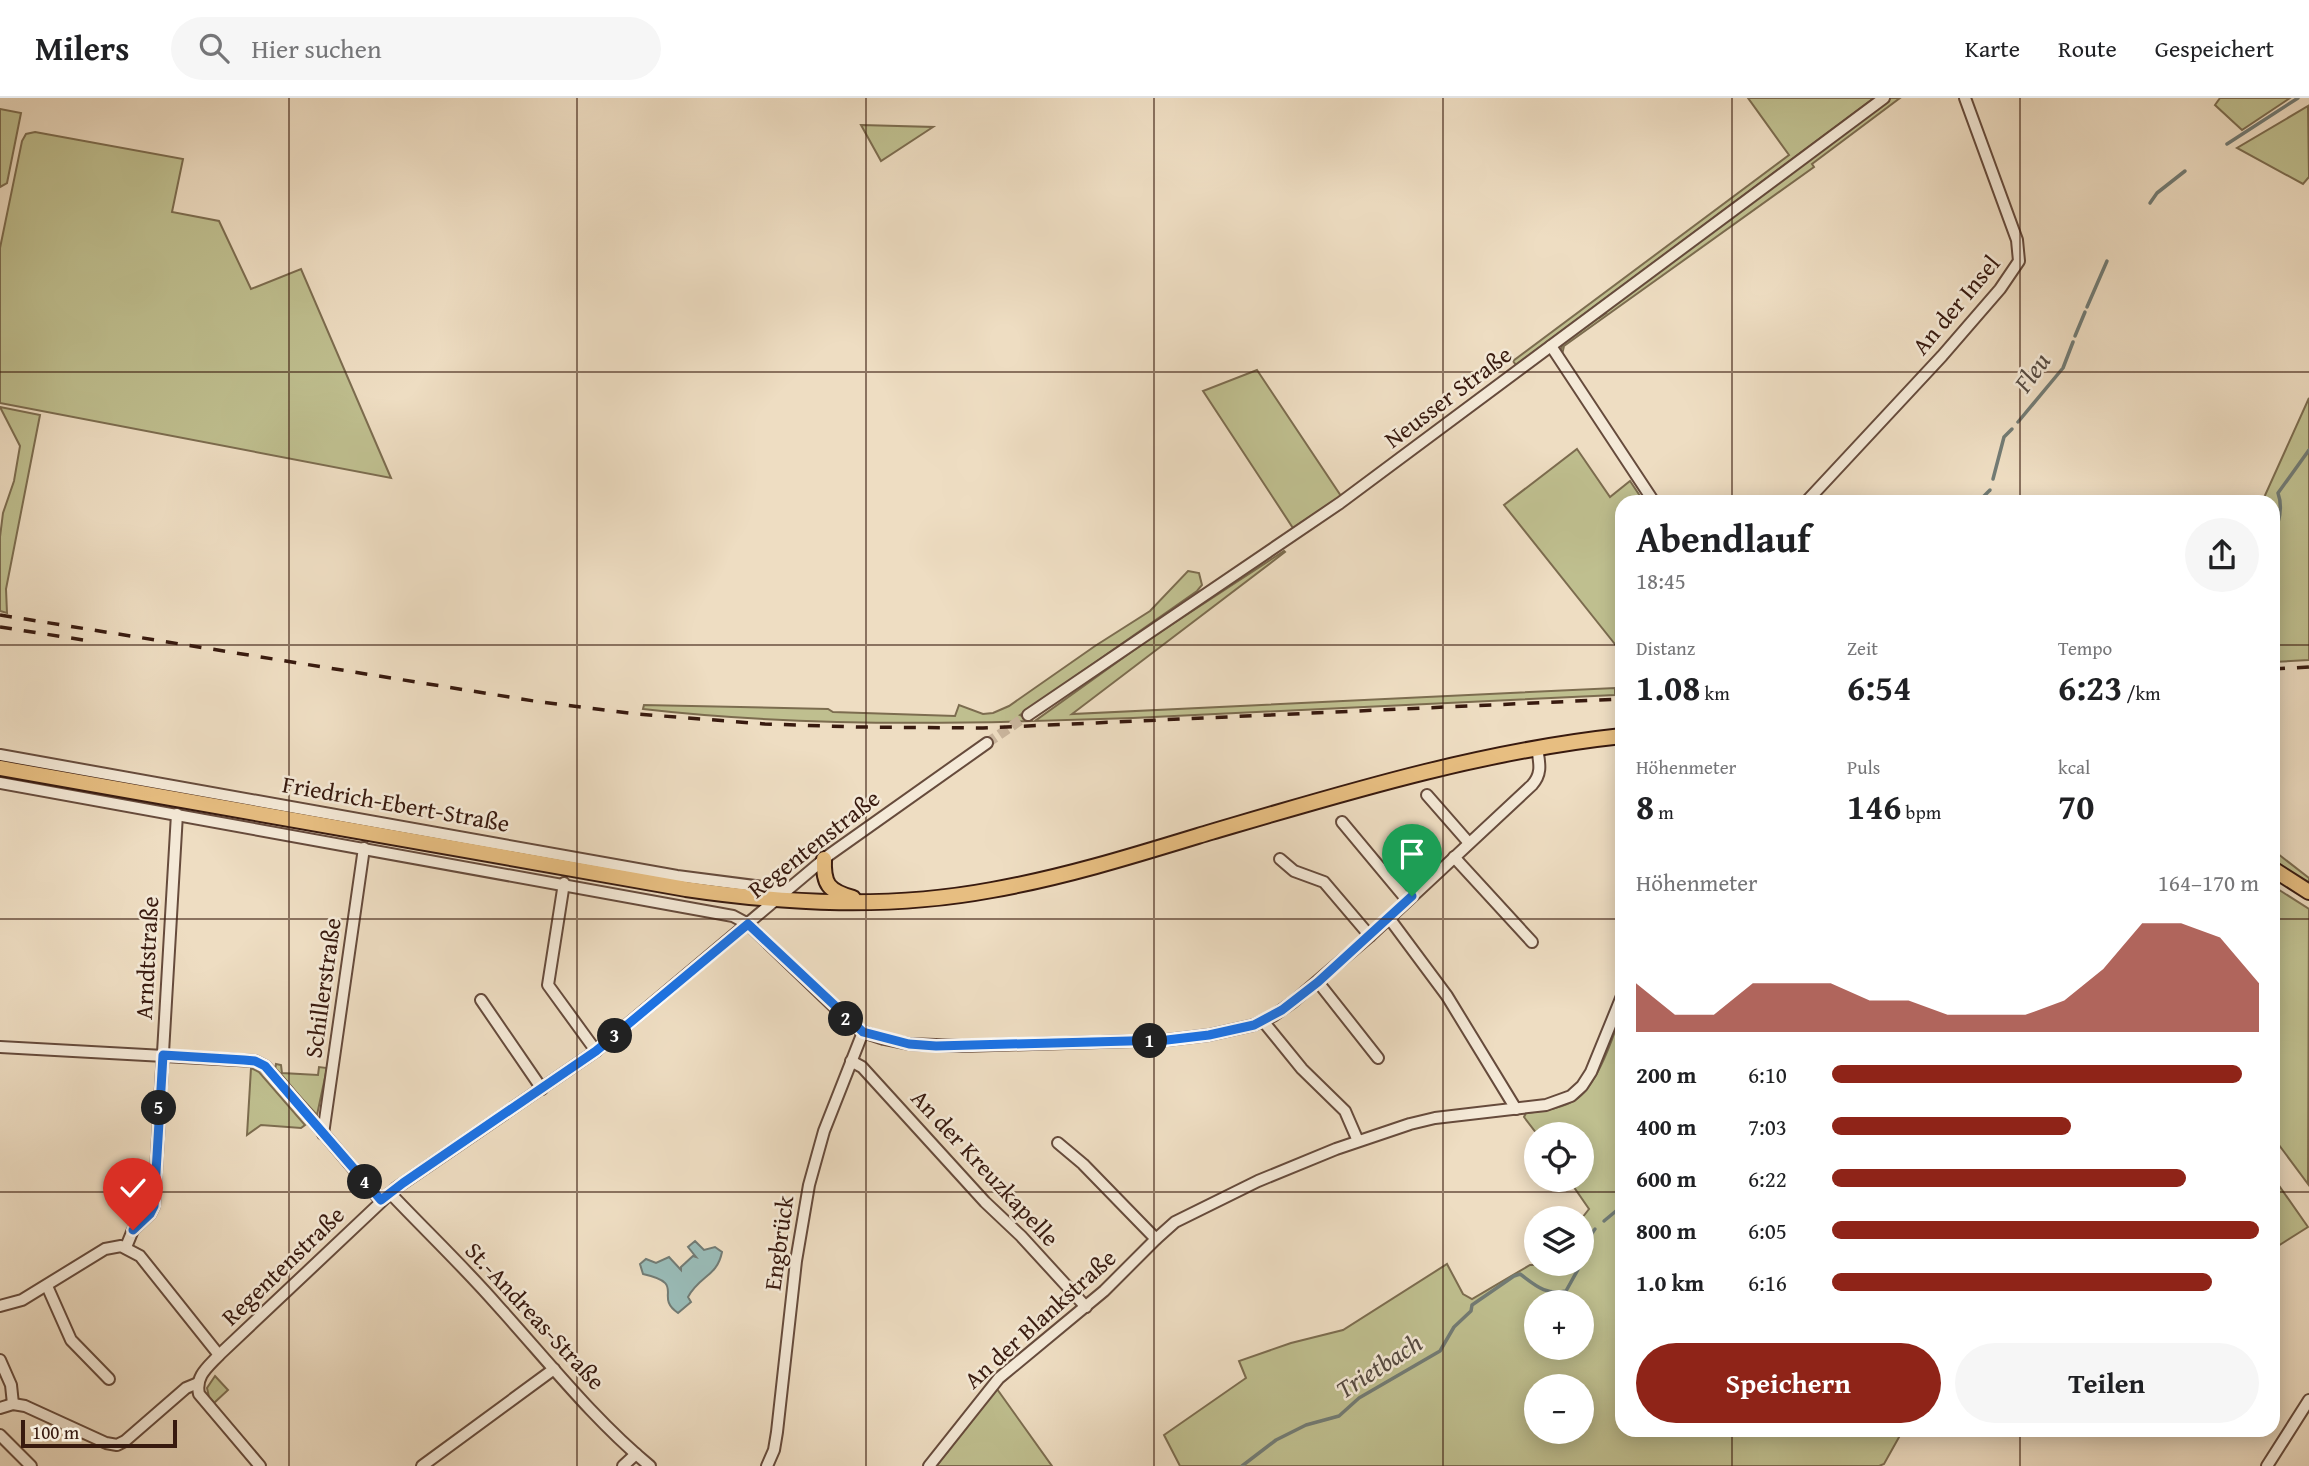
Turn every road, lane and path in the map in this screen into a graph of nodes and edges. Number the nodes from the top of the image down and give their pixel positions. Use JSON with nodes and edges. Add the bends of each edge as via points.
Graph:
{"nodes":[{"id":1,"x":1884,"y":98,"type":"edge"},
{"id":2,"x":1965,"y":98,"type":"edge"},
{"id":3,"x":1551,"y":346,"type":"junction"},
{"id":4,"x":1649,"y":495,"type":"edge"},
{"id":5,"x":1813,"y":495,"type":"edge"},
{"id":6,"x":1028,"y":715,"type":"tunnel mouth"},
{"id":7,"x":1615,"y":737,"type":"edge"},
{"id":8,"x":987,"y":743,"type":"tunnel mouth"},
{"id":9,"x":1537,"y":747,"type":"junction"},
{"id":10,"x":0,"y":755,"type":"edge"},
{"id":11,"x":0,"y":768,"type":"edge"},
{"id":12,"x":0,"y":783,"type":"edge"},
{"id":13,"x":1427,"y":795,"type":"dead end"},
{"id":14,"x":177,"y":814,"type":"junction"},
{"id":15,"x":1342,"y":822,"type":"dead end"},
{"id":16,"x":1469,"y":843,"type":"junction"},
{"id":17,"x":364,"y":848,"type":"junction"},
{"id":18,"x":1454,"y":857,"type":"junction"},
{"id":19,"x":824,"y":859,"type":"junction"},
{"id":20,"x":1280,"y":859,"type":"dead end"},
{"id":21,"x":2280,"y":873,"type":"edge"},
{"id":22,"x":564,"y":883,"type":"junction"},
{"id":23,"x":786,"y":890,"type":"junction"},
{"id":24,"x":2309,"y":892,"type":"edge"},
{"id":25,"x":1407,"y":900,"type":"junction"},
{"id":26,"x":774,"y":901,"type":"junction"},
{"id":27,"x":868,"y":902,"type":"junction"},
{"id":28,"x":1389,"y":918,"type":"junction"},
{"id":29,"x":748,"y":924,"type":"junction"},
{"id":30,"x":1370,"y":936,"type":"junction"},
{"id":31,"x":1532,"y":942,"type":"dead end"},
{"id":32,"x":1318,"y":982,"type":"junction"},
{"id":33,"x":481,"y":1000,"type":"dead end"},
{"id":34,"x":1615,"y":1014,"type":"edge"},
{"id":35,"x":1263,"y":1021,"type":"junction"},
{"id":36,"x":863,"y":1032,"type":"junction"},
{"id":37,"x":0,"y":1047,"type":"edge"},
{"id":38,"x":596,"y":1051,"type":"junction"},
{"id":39,"x":163,"y":1055,"type":"junction"},
{"id":40,"x":1378,"y":1058,"type":"dead end"},
{"id":41,"x":851,"y":1061,"type":"junction"},
{"id":42,"x":542,"y":1089,"type":"junction"},
{"id":43,"x":1516,"y":1108,"type":"junction"},
{"id":44,"x":323,"y":1134,"type":"junction"},
{"id":45,"x":1358,"y":1141,"type":"junction"},
{"id":46,"x":1058,"y":1143,"type":"dead end"},
{"id":47,"x":385,"y":1197,"type":"junction"},
{"id":48,"x":1156,"y":1239,"type":"junction"},
{"id":49,"x":126,"y":1247,"type":"junction"},
{"id":50,"x":47,"y":1286,"type":"junction"},
{"id":51,"x":0,"y":1306,"type":"edge"},
{"id":52,"x":1086,"y":1307,"type":"junction"},
{"id":53,"x":219,"y":1355,"type":"junction"},
{"id":54,"x":0,"y":1360,"type":"edge"},
{"id":55,"x":554,"y":1369,"type":"junction"},
{"id":56,"x":109,"y":1379,"type":"dead end"},
{"id":57,"x":198,"y":1383,"type":"junction"},
{"id":58,"x":2309,"y":1400,"type":"edge"},
{"id":59,"x":13,"y":1404,"type":"junction"},
{"id":60,"x":0,"y":1408,"type":"edge"},
{"id":61,"x":0,"y":1435,"type":"edge"},
{"id":62,"x":636,"y":1454,"type":"junction"},
{"id":63,"x":31,"y":1466,"type":"edge"},
{"id":64,"x":260,"y":1466,"type":"edge"},
{"id":65,"x":422,"y":1466,"type":"edge"},
{"id":66,"x":623,"y":1466,"type":"edge"},
{"id":67,"x":650,"y":1466,"type":"edge"},
{"id":68,"x":767,"y":1466,"type":"edge"},
{"id":69,"x":929,"y":1466,"type":"edge"},
{"id":70,"x":2267,"y":1466,"type":"edge"}],
"edges":[{"from":1,"to":3,"type":"street","name":"Neusser Straße"},
{"from":2,"to":5,"type":"street","name":"An der Insel","via":[[2017,240],[2019,261],[1942,356]]},
{"from":3,"to":4,"type":"street"},
{"from":3,"to":6,"type":"street","name":"Neusser Straße","via":[[1340,503]]},
{"from":7,"to":9,"type":"main road"},
{"from":8,"to":19,"type":"street","name":"Regentenstraße"},
{"from":9,"to":16,"type":"street","via":[[1540,770],[1536,780]]},
{"from":9,"to":27,"type":"main road","via":[[1392,779],[1058,876],[990,891]]},
{"from":10,"to":23,"type":"street","name":"Friedrich-Ebert-Straße","via":[[677,876]]},
{"from":11,"to":26,"type":"main road"},
{"from":12,"to":14,"type":"street","name":"Friedrich-Ebert-Straße"},
{"from":13,"to":16,"type":"street"},
{"from":14,"to":17,"type":"street","name":"Friedrich-Ebert-Straße"},
{"from":14,"to":39,"type":"street","name":"Arndtstraße"},
{"from":15,"to":25,"type":"street"},
{"from":16,"to":18,"type":"street"},
{"from":17,"to":22,"type":"street","name":"Friedrich-Ebert-Straße"},
{"from":17,"to":44,"type":"street","name":"Schillerstraße"},
{"from":18,"to":25,"type":"street"},
{"from":18,"to":31,"type":"street"},
{"from":19,"to":23,"type":"street","name":"Regentenstraße"},
{"from":19,"to":27,"type":"main road","via":[[824,876],[831,888]]},
{"from":20,"to":30,"type":"street","via":[[1294,871],[1324,882]]},
{"from":21,"to":24,"type":"main road"},
{"from":22,"to":29,"type":"street","name":"Friedrich-Ebert-Straße","via":[[733,916]]},
{"from":22,"to":38,"type":"street","via":[[547,982]]},
{"from":23,"to":26,"type":"street","name":"Regentenstraße"},
{"from":25,"to":28,"type":"street"},
{"from":26,"to":27,"type":"main road"},
{"from":26,"to":29,"type":"street","name":"Regentenstraße"},
{"from":28,"to":30,"type":"street"},
{"from":28,"to":43,"type":"street","via":[[1447,996]]},
{"from":29,"to":36,"type":"street"},
{"from":29,"to":38,"type":"street","name":"Regentenstraße"},
{"from":30,"to":32,"type":"street"},
{"from":32,"to":35,"type":"street"},
{"from":32,"to":40,"type":"street"},
{"from":33,"to":42,"type":"street"},
{"from":34,"to":43,"type":"street","name":"An der Blankstraße","via":[[1579,1090],[1552,1103]]},
{"from":35,"to":36,"type":"street","via":[[1179,1039],[1026,1045],[922,1045]]},
{"from":35,"to":45,"type":"street","via":[[1345,1111]]},
{"from":36,"to":41,"type":"street","name":"Engbrück"},
{"from":37,"to":39,"type":"street","name":"St.-Andreas-Straße"},
{"from":38,"to":42,"type":"street","name":"Regentenstraße"},
{"from":39,"to":44,"type":"street","name":"St.-Andreas-Straße","via":[[261,1063]]},
{"from":39,"to":49,"type":"street","name":"Arndtstraße","via":[[153,1208],[133,1230]]},
{"from":41,"to":52,"type":"street","name":"An der Kreuzkapelle","via":[[862,1066]]},
{"from":41,"to":68,"type":"street","name":"Engbrück","via":[[808,1185],[777,1432]]},
{"from":42,"to":47,"type":"street","name":"Regentenstraße"},
{"from":43,"to":45,"type":"street","name":"An der Blankstraße","via":[[1422,1121]]},
{"from":44,"to":47,"type":"street","name":"St.-Andreas-Straße"},
{"from":45,"to":48,"type":"street","name":"An der Blankstraße","via":[[1242,1188],[1175,1222]]},
{"from":46,"to":48,"type":"street"},
{"from":47,"to":53,"type":"street","name":"Regentenstraße"},
{"from":47,"to":55,"type":"street","name":"St.-Andreas-Straße","via":[[486,1293]]},
{"from":48,"to":52,"type":"street","name":"An der Blankstraße"},
{"from":49,"to":50,"type":"street","via":[[105,1249]]},
{"from":49,"to":53,"type":"street","via":[[140,1255]]},
{"from":50,"to":51,"type":"street"},
{"from":50,"to":56,"type":"street","via":[[71,1340]]},
{"from":52,"to":69,"type":"street","name":"An der Blankstraße","via":[[999,1378]]},
{"from":53,"to":57,"type":"street","name":"Regentenstraße"},
{"from":54,"to":59,"type":"street"},
{"from":55,"to":62,"type":"street","name":"St.-Andreas-Straße"},
{"from":55,"to":65,"type":"street"},
{"from":57,"to":59,"type":"street","name":"Regentenstraße","via":[[117,1445]]},
{"from":57,"to":64,"type":"street","via":[[203,1401]]},
{"from":58,"to":70,"type":"street"},
{"from":59,"to":60,"type":"street"},
{"from":61,"to":63,"type":"street"},
{"from":62,"to":66,"type":"street"},
{"from":62,"to":67,"type":"street","name":"St.-Andreas-Straße"}]}
